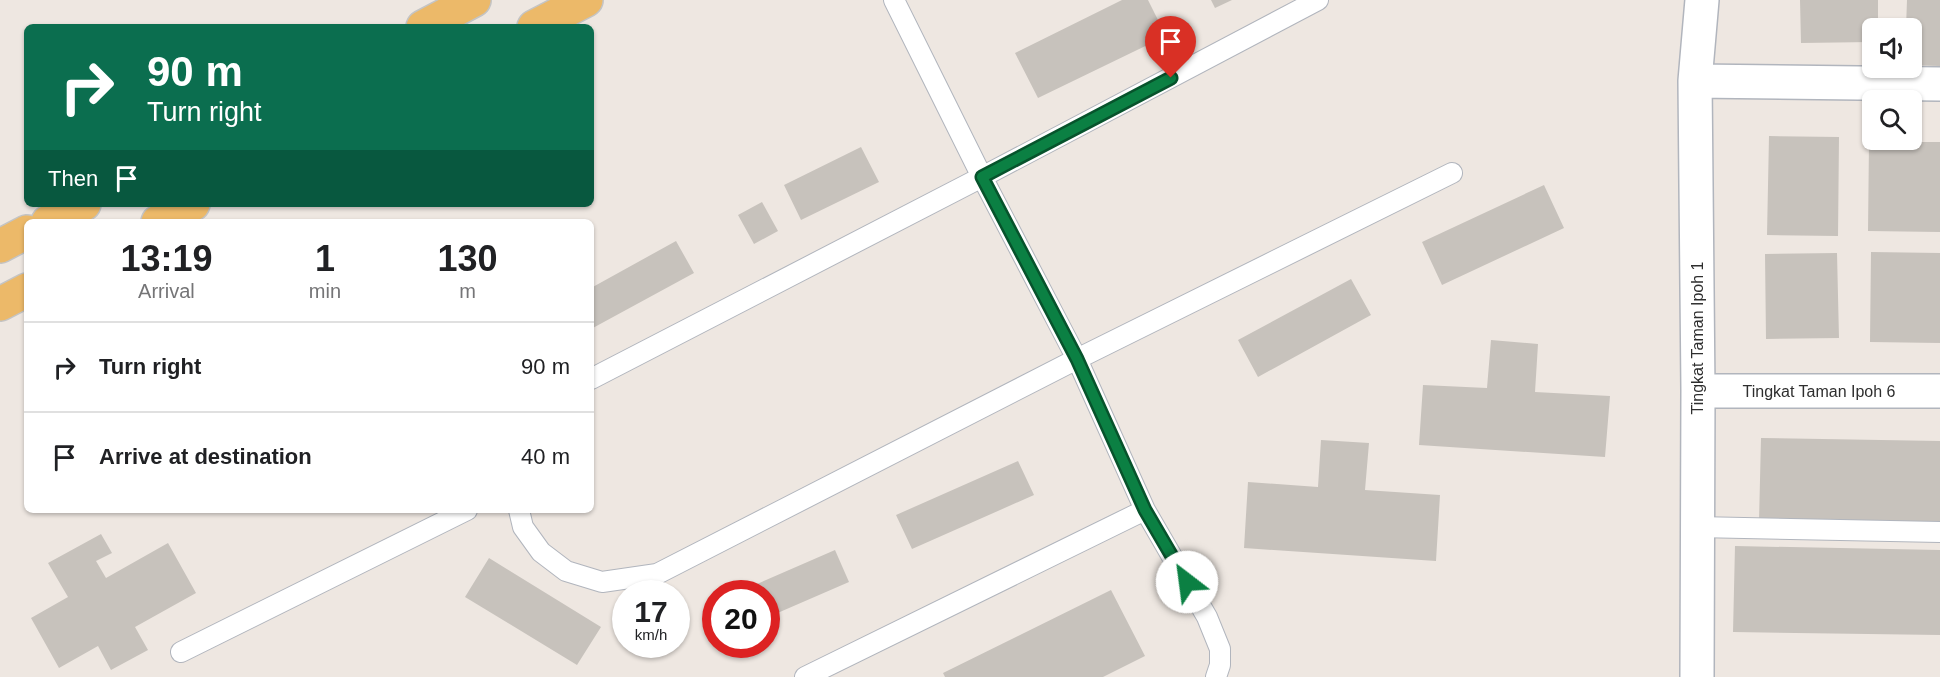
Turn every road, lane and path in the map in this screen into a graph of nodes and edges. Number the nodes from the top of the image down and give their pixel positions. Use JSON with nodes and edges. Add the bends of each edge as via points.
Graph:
{"nodes":[{"id":1,"x":474,"y":0,"type":"edge"},
{"id":2,"x":586,"y":0,"type":"edge"},
{"id":3,"x":894,"y":0,"type":"edge"},
{"id":4,"x":1318,"y":0,"type":"edge"},
{"id":5,"x":1702,"y":0,"type":"edge"},
{"id":6,"x":429,"y":24,"type":"edge"},
{"id":7,"x":540,"y":24,"type":"edge"},
{"id":8,"x":1695,"y":81,"type":"junction"},
{"id":9,"x":1940,"y":84,"type":"edge"},
{"id":10,"x":1452,"y":173,"type":"dead end"},
{"id":11,"x":982,"y":177,"type":"junction"},
{"id":12,"x":78,"y":207,"type":"edge"},
{"id":13,"x":187,"y":207,"type":"edge"},
{"id":14,"x":54,"y":219,"type":"edge"},
{"id":15,"x":164,"y":219,"type":"edge"},
{"id":16,"x":24,"y":234,"type":"edge"},
{"id":17,"x":0,"y":246,"type":"edge"},
{"id":18,"x":24,"y":292,"type":"edge"},
{"id":19,"x":0,"y":304,"type":"edge"},
{"id":20,"x":1077,"y":359,"type":"junction"},
{"id":21,"x":594,"y":377,"type":"edge"},
{"id":22,"x":1698,"y":391,"type":"junction"},
{"id":23,"x":1940,"y":391,"type":"edge"},
{"id":24,"x":1145,"y":510,"type":"junction"},
{"id":25,"x":461,"y":513,"type":"edge"},
{"id":26,"x":520,"y":513,"type":"edge"},
{"id":27,"x":1696,"y":527,"type":"junction"},
{"id":28,"x":1940,"y":532,"type":"edge"},
{"id":29,"x":181,"y":652,"type":"dead end"},
{"id":30,"x":805,"y":677,"type":"edge"},
{"id":31,"x":1216,"y":677,"type":"edge"},
{"id":32,"x":1697,"y":677,"type":"edge"}],
"edges":[{"from":1,"to":6,"type":"main road"},
{"from":2,"to":7,"type":"main road"},
{"from":3,"to":11,"type":"lane"},
{"from":4,"to":11,"type":"lane"},
{"from":5,"to":8,"type":"street","name":"Tingkat Taman Ipoh 1"},
{"from":8,"to":9,"type":"street"},
{"from":8,"to":22,"type":"street","name":"Tingkat Taman Ipoh 1"},
{"from":10,"to":20,"type":"lane"},
{"from":11,"to":20,"type":"lane"},
{"from":11,"to":21,"type":"lane"},
{"from":12,"to":14,"type":"main road"},
{"from":13,"to":15,"type":"main road"},
{"from":16,"to":17,"type":"main road"},
{"from":18,"to":19,"type":"main road"},
{"from":20,"to":24,"type":"lane"},
{"from":20,"to":26,"type":"lane","via":[[657,574],[602,582],[566,571],[541,552],[524,527]]},
{"from":22,"to":23,"type":"street","name":"Tingkat Taman Ipoh 6"},
{"from":22,"to":27,"type":"street","name":"Tingkat Taman Ipoh 1"},
{"from":24,"to":30,"type":"lane"},
{"from":24,"to":31,"type":"lane","via":[[1207,617],[1220,650]]},
{"from":25,"to":29,"type":"lane"},
{"from":27,"to":28,"type":"lane"},
{"from":27,"to":32,"type":"street","name":"Tingkat Taman Ipoh 1"}]}
